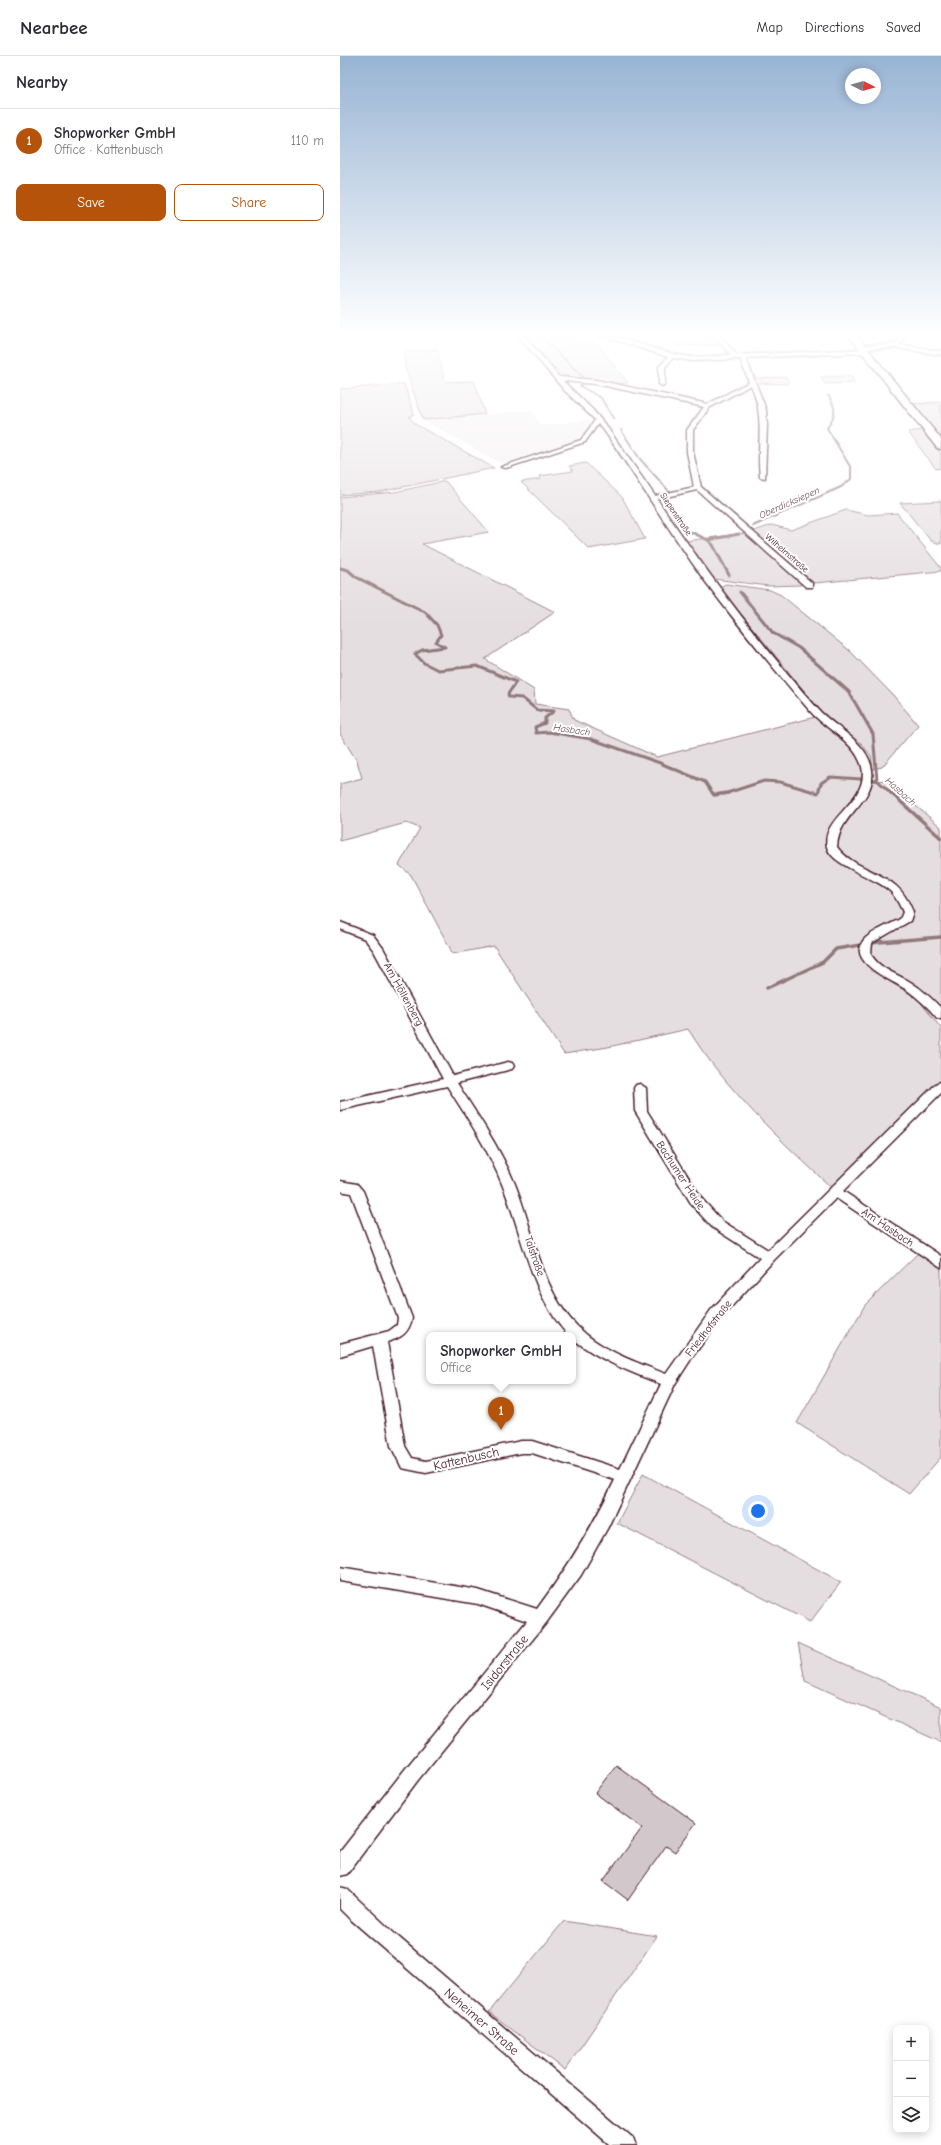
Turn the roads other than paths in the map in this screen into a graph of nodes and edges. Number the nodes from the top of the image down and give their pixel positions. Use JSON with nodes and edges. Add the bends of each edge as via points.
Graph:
{"nodes":[{"id":1,"x":591,"y":429,"type":"edge"},
{"id":2,"x":605,"y":429,"type":"edge"},
{"id":3,"x":690,"y":429,"type":"edge"},
{"id":4,"x":763,"y":429,"type":"edge"},
{"id":5,"x":928,"y":429,"type":"edge"},
{"id":6,"x":941,"y":446,"type":"edge"},
{"id":7,"x":504,"y":467,"type":"dead end"},
{"id":8,"x":763,"y":477,"type":"dead end"},
{"id":9,"x":698,"y":488,"type":"junction"},
{"id":10,"x":653,"y":498,"type":"junction"},
{"id":11,"x":809,"y":586,"type":"dead end"},
{"id":12,"x":340,"y":924,"type":"edge"},
{"id":13,"x":941,"y":1015,"type":"edge"},
{"id":14,"x":508,"y":1066,"type":"dead end"},
{"id":15,"x":451,"y":1081,"type":"junction"},
{"id":16,"x":941,"y":1086,"type":"edge"},
{"id":17,"x":640,"y":1088,"type":"dead end"},
{"id":18,"x":340,"y":1106,"type":"edge"},
{"id":19,"x":340,"y":1186,"type":"edge"},
{"id":20,"x":836,"y":1192,"type":"junction"},
{"id":21,"x":769,"y":1257,"type":"junction"},
{"id":22,"x":941,"y":1263,"type":"edge"},
{"id":23,"x":379,"y":1339,"type":"junction"},
{"id":24,"x":340,"y":1350,"type":"edge"},
{"id":25,"x":669,"y":1381,"type":"junction"},
{"id":26,"x":625,"y":1477,"type":"junction"},
{"id":27,"x":340,"y":1574,"type":"edge"},
{"id":28,"x":540,"y":1618,"type":"junction"},
{"id":29,"x":340,"y":1867,"type":"edge"},
{"id":30,"x":340,"y":1896,"type":"edge"},
{"id":31,"x":626,"y":2145,"type":"edge"}],
"edges":[{"from":1,"to":7,"type":"street","via":[[583,441]]},
{"from":2,"to":10,"type":"street","name":"Siepenstraße"},
{"from":3,"to":9,"type":"street","via":[[690,452]]},
{"from":4,"to":8,"type":"street","via":[[761,464]]},
{"from":5,"to":6,"type":"main road"},
{"from":9,"to":10,"type":"street"},
{"from":9,"to":11,"type":"street","name":"Wilhelmstraße"},
{"from":10,"to":13,"type":"street","name":"Siepenstraße","via":[[709,580],[816,713],[854,744],[863,757],[868,779],[862,796],[834,829],[831,844],[836,854],[894,889],[908,912],[905,921],[868,942],[865,949],[868,958],[912,988]]},
{"from":12,"to":15,"type":"street","name":"Am Höllenberg","via":[[369,937],[379,950]]},
{"from":14,"to":15,"type":"street"},
{"from":15,"to":18,"type":"street"},
{"from":15,"to":25,"type":"street","name":"Talstraße","via":[[483,1132],[508,1182],[539,1271],[551,1300],[563,1319],[585,1341],[620,1362]]},
{"from":16,"to":20,"type":"street","name":"Friedhofstraße"},
{"from":17,"to":21,"type":"street","name":"Bachumer Heide","via":[[641,1111],[697,1202],[722,1228]]},
{"from":19,"to":23,"type":"street","via":[[353,1187],[357,1192],[405,1318],[403,1328],[399,1332]]},
{"from":20,"to":21,"type":"street","name":"Friedhofstraße"},
{"from":20,"to":22,"type":"street","name":"Am Hasbach"},
{"from":21,"to":25,"type":"street","name":"Friedhofstraße","via":[[716,1314]]},
{"from":23,"to":24,"type":"street"},
{"from":23,"to":26,"type":"street","name":"Kattenbusch","via":[[398,1446],[407,1464],[426,1467],[515,1448],[532,1447]]},
{"from":25,"to":26,"type":"street","name":"Friedhofstraße"},
{"from":26,"to":28,"type":"street","name":"Friedhofstraße","via":[[576,1570]]},
{"from":27,"to":28,"type":"street","via":[[478,1597]]},
{"from":28,"to":29,"type":"street","name":"Isidorstraße","via":[[412,1774]]},
{"from":30,"to":31,"type":"street","name":"Neheimer Straße","via":[[359,1916]]}]}
